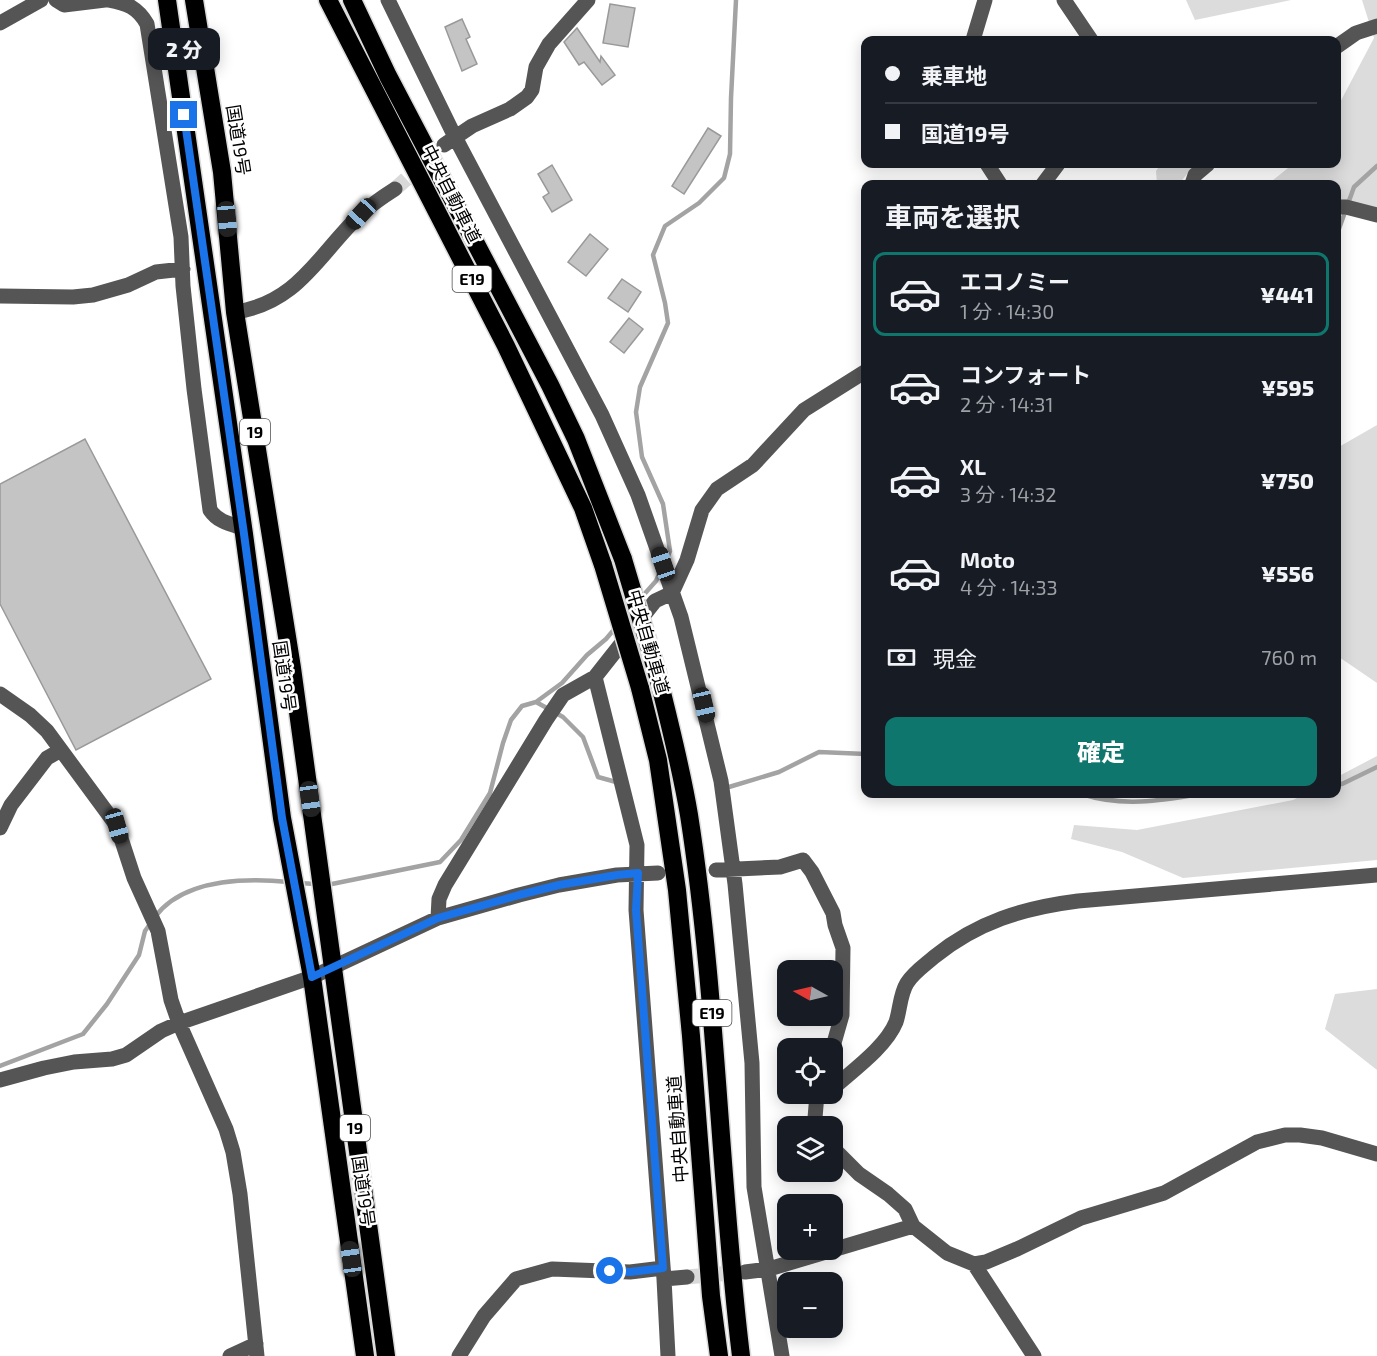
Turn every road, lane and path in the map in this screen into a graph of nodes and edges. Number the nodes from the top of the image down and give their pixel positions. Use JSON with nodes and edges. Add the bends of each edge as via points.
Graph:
{"nodes":[{"id":1,"x":41,"y":0,"type":"edge"},
{"id":2,"x":56,"y":0,"type":"edge"},
{"id":3,"x":107,"y":0,"type":"edge"},
{"id":4,"x":167,"y":0,"type":"edge"},
{"id":5,"x":194,"y":0,"type":"edge"},
{"id":6,"x":328,"y":0,"type":"edge"},
{"id":7,"x":352,"y":0,"type":"edge"},
{"id":8,"x":388,"y":0,"type":"edge"},
{"id":9,"x":588,"y":0,"type":"edge"},
{"id":10,"x":985,"y":0,"type":"edge"},
{"id":11,"x":1064,"y":0,"type":"edge"},
{"id":12,"x":0,"y":23,"type":"edge"},
{"id":13,"x":1377,"y":26,"type":"edge"},
{"id":14,"x":974,"y":36,"type":"edge"},
{"id":15,"x":1088,"y":36,"type":"edge"},
{"id":16,"x":1341,"y":44,"type":"edge"},
{"id":17,"x":450,"y":141,"type":"junction"},
{"id":18,"x":1204,"y":168,"type":"edge"},
{"id":19,"x":1194,"y":180,"type":"edge"},
{"id":20,"x":395,"y":189,"type":"tunnel mouth"},
{"id":21,"x":1341,"y":207,"type":"edge"},
{"id":22,"x":1377,"y":215,"type":"edge"},
{"id":23,"x":183,"y":269,"type":"junction"},
{"id":24,"x":0,"y":296,"type":"edge"},
{"id":25,"x":236,"y":312,"type":"junction"},
{"id":26,"x":861,"y":375,"type":"edge"},
{"id":27,"x":243,"y":528,"type":"junction"},
{"id":28,"x":670,"y":587,"type":"junction"},
{"id":29,"x":595,"y":677,"type":"junction"},
{"id":30,"x":0,"y":694,"type":"edge"},
{"id":31,"x":61,"y":750,"type":"junction"},
{"id":32,"x":0,"y":828,"type":"edge"},
{"id":33,"x":716,"y":870,"type":"dead end"},
{"id":34,"x":732,"y":870,"type":"junction"},
{"id":35,"x":638,"y":873,"type":"junction"},
{"id":36,"x":658,"y":873,"type":"dead end"},
{"id":37,"x":1377,"y":875,"type":"edge"},
{"id":38,"x":438,"y":918,"type":"junction"},
{"id":39,"x":332,"y":969,"type":"junction"},
{"id":40,"x":312,"y":977,"type":"junction"},
{"id":41,"x":179,"y":1023,"type":"junction"},
{"id":42,"x":835,"y":1038,"type":"edge"},
{"id":43,"x":843,"y":1079,"type":"edge"},
{"id":44,"x":0,"y":1080,"type":"edge"},
{"id":45,"x":1377,"y":1155,"type":"edge"},
{"id":46,"x":843,"y":1158,"type":"edge"},
{"id":47,"x":914,"y":1226,"type":"junction"},
{"id":48,"x":974,"y":1264,"type":"junction"},
{"id":49,"x":769,"y":1269,"type":"junction"},
{"id":50,"x":745,"y":1272,"type":"tunnel mouth"},
{"id":51,"x":664,"y":1273,"type":"junction"},
{"id":52,"x":687,"y":1277,"type":"tunnel mouth"},
{"id":53,"x":256,"y":1350,"type":"edge"},
{"id":54,"x":230,"y":1356,"type":"edge"},
{"id":55,"x":365,"y":1356,"type":"edge"},
{"id":56,"x":386,"y":1356,"type":"edge"},
{"id":57,"x":459,"y":1356,"type":"edge"},
{"id":58,"x":668,"y":1356,"type":"edge"},
{"id":59,"x":719,"y":1356,"type":"edge"},
{"id":60,"x":741,"y":1356,"type":"edge"},
{"id":61,"x":782,"y":1356,"type":"edge"},
{"id":62,"x":1034,"y":1356,"type":"edge"}],
"edges":[{"from":1,"to":12,"type":"street"},
{"from":2,"to":3,"type":"street","via":[[64,5]]},
{"from":3,"to":23,"type":"street","via":[[133,6],[147,24]]},
{"from":4,"to":27,"type":"highway","name":"国道19号","number":"19"},
{"from":5,"to":25,"type":"highway","name":"国道19号","number":"19","via":[[222,172]]},
{"from":6,"to":59,"type":"highway","name":"中央自動車道","number":"E19","bridge":true,"via":[[506,346],[583,508],[640,688],[658,759],[677,890]]},
{"from":7,"to":60,"type":"highway","name":"中央自動車道","number":"E19","bridge":true,"via":[[576,439],[623,559],[657,673],[689,813],[699,886]]},
{"from":8,"to":17,"type":"street"},
{"from":9,"to":17,"type":"street","via":[[549,44],[536,67],[527,97]]},
{"from":10,"to":14,"type":"street"},
{"from":11,"to":15,"type":"street"},
{"from":13,"to":16,"type":"street"},
{"from":17,"to":28,"type":"street","via":[[602,415],[638,495]]},
{"from":18,"to":19,"type":"street"},
{"from":20,"to":25,"type":"street","via":[[361,214],[295,285],[264,304]]},
{"from":21,"to":22,"type":"street"},
{"from":23,"to":24,"type":"street","via":[[156,272],[93,295]]},
{"from":23,"to":27,"type":"street","via":[[210,510],[215,518]]},
{"from":25,"to":39,"type":"highway","name":"国道19号","number":"19","via":[[277,566]]},
{"from":26,"to":28,"type":"street","via":[[804,410],[753,465],[712,494],[702,510],[687,560]]},
{"from":27,"to":40,"type":"highway","name":"国道19号","number":"19","via":[[282,818]]},
{"from":28,"to":29,"type":"street"},
{"from":28,"to":34,"type":"street","via":[[681,617],[721,781]]},
{"from":29,"to":35,"type":"street","via":[[637,845]]},
{"from":29,"to":38,"type":"street","via":[[563,695],[546,720],[445,885]]},
{"from":30,"to":31,"type":"street","via":[[38,722]]},
{"from":31,"to":32,"type":"street","via":[[47,758],[11,805]]},
{"from":31,"to":41,"type":"street","via":[[117,826],[158,931]]},
{"from":33,"to":34,"type":"street"},
{"from":34,"to":42,"type":"street","via":[[780,867],[803,860],[812,872],[833,913],[843,948],[842,1015]]},
{"from":34,"to":49,"type":"street","via":[[752,1063],[754,1187]]},
{"from":35,"to":36,"type":"street"},
{"from":35,"to":38,"type":"street","via":[[559,885]]},
{"from":35,"to":51,"type":"street","via":[[636,910]]},
{"from":37,"to":43,"type":"street","via":[[1052,904],[995,920],[950,945],[914,974],[905,985],[888,1037]]},
{"from":38,"to":39,"type":"street"},
{"from":39,"to":40,"type":"street"},
{"from":39,"to":56,"type":"highway","name":"国道19号","number":"19"},
{"from":40,"to":41,"type":"street"},
{"from":40,"to":55,"type":"highway","name":"国道19号","number":"19"},
{"from":41,"to":44,"type":"street","via":[[126,1056],[74,1062]]},
{"from":41,"to":53,"type":"street","via":[[233,1152]]},
{"from":45,"to":48,"type":"street","via":[[1300,1135],[1257,1142],[1164,1193],[1081,1218],[1017,1249]]},
{"from":46,"to":47,"type":"street","via":[[905,1209]]},
{"from":47,"to":48,"type":"street","via":[[947,1252]]},
{"from":47,"to":49,"type":"street"},
{"from":48,"to":62,"type":"street"},
{"from":49,"to":50,"type":"street"},
{"from":49,"to":61,"type":"street"},
{"from":51,"to":52,"type":"street"},
{"from":51,"to":57,"type":"street","via":[[552,1269],[516,1279],[484,1316]]},
{"from":51,"to":58,"type":"street"},
{"from":53,"to":54,"type":"street"}]}
